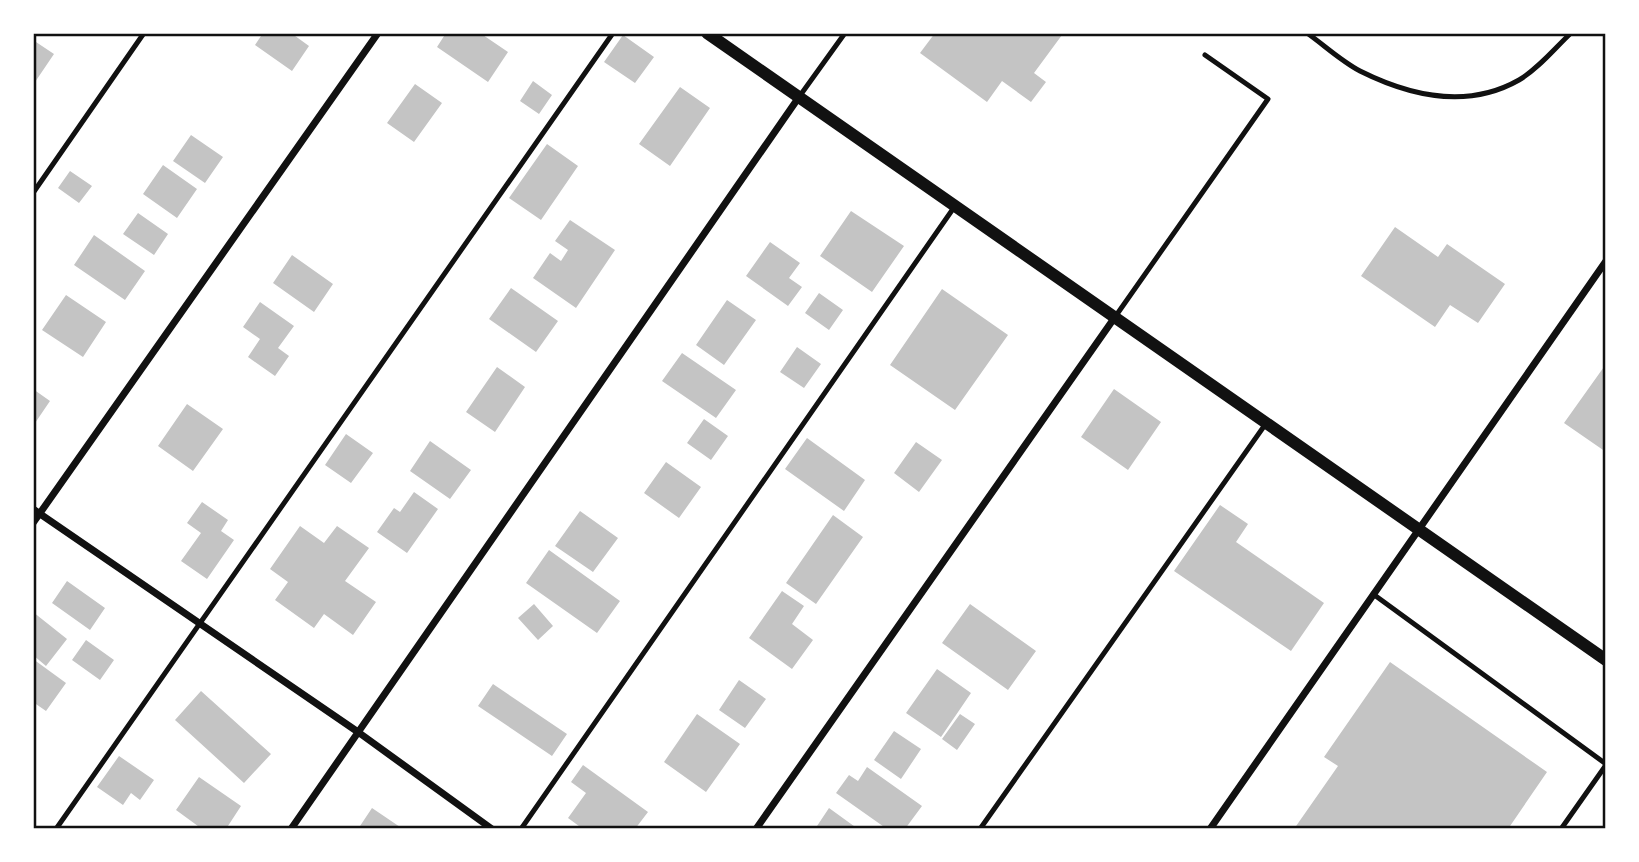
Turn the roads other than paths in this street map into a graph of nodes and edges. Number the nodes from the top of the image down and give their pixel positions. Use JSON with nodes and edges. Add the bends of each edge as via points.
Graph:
{"nodes":[{"id":1,"x":144,"y":33,"type":"edge"},
{"id":2,"x":378,"y":33,"type":"edge"},
{"id":3,"x":613,"y":33,"type":"edge"},
{"id":4,"x":707,"y":33,"type":"edge"},
{"id":5,"x":845,"y":33,"type":"edge"},
{"id":6,"x":1307,"y":33,"type":"edge"},
{"id":7,"x":1571,"y":33,"type":"edge"},
{"id":8,"x":1205,"y":55,"type":"dead end"},
{"id":9,"x":799,"y":97,"type":"junction"},
{"id":10,"x":33,"y":193,"type":"edge"},
{"id":11,"x":955,"y":206,"type":"junction"},
{"id":12,"x":1606,"y":261,"type":"edge"},
{"id":13,"x":1115,"y":317,"type":"junction"},
{"id":14,"x":1267,"y":422,"type":"junction"},
{"id":15,"x":36,"y":511,"type":"edge"},
{"id":16,"x":33,"y":523,"type":"edge"},
{"id":17,"x":1419,"y":528,"type":"junction"},
{"id":18,"x":1373,"y":594,"type":"junction"},
{"id":19,"x":201,"y":623,"type":"junction"},
{"id":20,"x":1606,"y":660,"type":"edge"},
{"id":21,"x":358,"y":732,"type":"junction"},
{"id":22,"x":1606,"y":764,"type":"edge"},
{"id":23,"x":57,"y":829,"type":"edge"},
{"id":24,"x":291,"y":829,"type":"edge"},
{"id":25,"x":492,"y":829,"type":"edge"},
{"id":26,"x":521,"y":829,"type":"edge"},
{"id":27,"x":756,"y":829,"type":"edge"},
{"id":28,"x":980,"y":829,"type":"edge"},
{"id":29,"x":1210,"y":829,"type":"edge"},
{"id":30,"x":1561,"y":829,"type":"edge"}],
"edges":[{"from":1,"to":10,"type":"lane"},
{"from":2,"to":15,"type":"street"},
{"from":3,"to":19,"type":"lane"},
{"from":4,"to":9,"type":"street"},
{"from":5,"to":9,"type":"lane"},
{"from":6,"to":7,"type":"lane","via":[[1358,70],[1407,90],[1453,98],[1493,92],[1521,79]]},
{"from":8,"to":13,"type":"lane","via":[[1268,99]]},
{"from":9,"to":11,"type":"street"},
{"from":9,"to":21,"type":"street"},
{"from":11,"to":13,"type":"street"},
{"from":11,"to":26,"type":"lane"},
{"from":12,"to":17,"type":"street"},
{"from":13,"to":14,"type":"street"},
{"from":13,"to":27,"type":"street"},
{"from":14,"to":17,"type":"street"},
{"from":14,"to":28,"type":"lane"},
{"from":15,"to":16,"type":"street"},
{"from":15,"to":19,"type":"street"},
{"from":17,"to":18,"type":"street"},
{"from":17,"to":20,"type":"street"},
{"from":18,"to":22,"type":"lane"},
{"from":18,"to":29,"type":"street"},
{"from":19,"to":21,"type":"street"},
{"from":19,"to":23,"type":"lane"},
{"from":21,"to":24,"type":"street"},
{"from":21,"to":25,"type":"street"},
{"from":22,"to":30,"type":"lane"}]}
